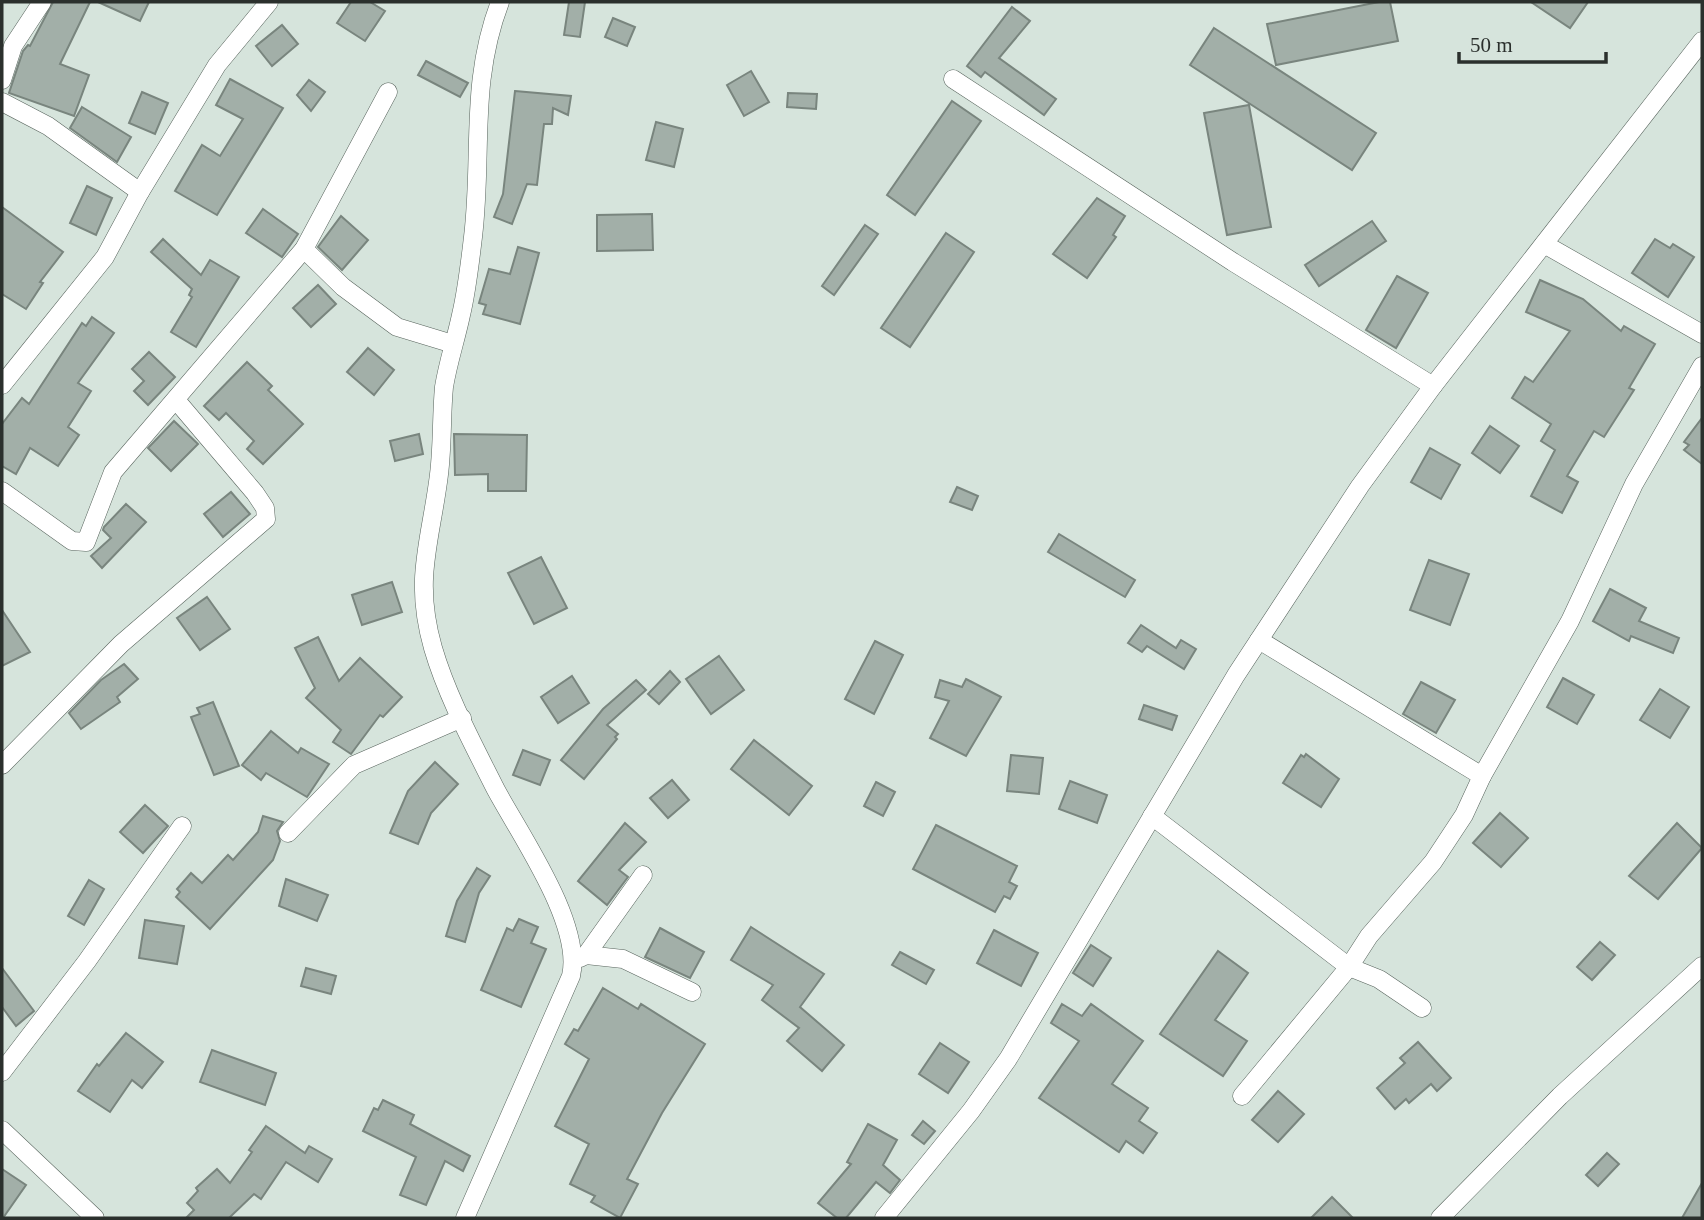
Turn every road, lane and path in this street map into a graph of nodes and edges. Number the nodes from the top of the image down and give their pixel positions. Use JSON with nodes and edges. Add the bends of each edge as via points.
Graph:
{"nodes":[{"id":1,"x":42,"y":2,"type":"edge"},
{"id":2,"x":269,"y":2,"type":"edge"},
{"id":3,"x":500,"y":2,"type":"edge"},
{"id":4,"x":1702,"y":41,"type":"edge"},
{"id":5,"x":953,"y":79,"type":"dead end"},
{"id":6,"x":2,"y":80,"type":"edge"},
{"id":7,"x":388,"y":92,"type":"dead end"},
{"id":8,"x":2,"y":102,"type":"edge"},
{"id":9,"x":140,"y":192,"type":"junction"},
{"id":10,"x":1544,"y":244,"type":"junction"},
{"id":11,"x":304,"y":249,"type":"junction"},
{"id":12,"x":1702,"y":334,"type":"edge"},
{"id":13,"x":453,"y":344,"type":"junction"},
{"id":14,"x":1702,"y":366,"type":"edge"},
{"id":15,"x":2,"y":385,"type":"edge"},
{"id":16,"x":1433,"y":386,"type":"junction"},
{"id":17,"x":176,"y":400,"type":"junction"},
{"id":18,"x":2,"y":491,"type":"edge"},
{"id":19,"x":1259,"y":640,"type":"junction"},
{"id":20,"x":462,"y":718,"type":"junction"},
{"id":21,"x":2,"y":765,"type":"edge"},
{"id":22,"x":1482,"y":776,"type":"junction"},
{"id":23,"x":1153,"y":817,"type":"junction"},
{"id":24,"x":182,"y":826,"type":"dead end"},
{"id":25,"x":288,"y":833,"type":"dead end"},
{"id":26,"x":643,"y":875,"type":"dead end"},
{"id":27,"x":580,"y":958,"type":"junction"},
{"id":28,"x":1349,"y":967,"type":"junction"},
{"id":29,"x":1702,"y":967,"type":"edge"},
{"id":30,"x":692,"y":992,"type":"dead end"},
{"id":31,"x":1422,"y":1008,"type":"dead end"},
{"id":32,"x":2,"y":1072,"type":"edge"},
{"id":33,"x":1242,"y":1096,"type":"dead end"},
{"id":34,"x":2,"y":1130,"type":"edge"},
{"id":35,"x":1444,"y":1217,"type":"edge"},
{"id":36,"x":95,"y":1218,"type":"edge"},
{"id":37,"x":465,"y":1218,"type":"edge"},
{"id":38,"x":884,"y":1218,"type":"edge"}],
"edges":[{"from":1,"to":6,"type":"street","via":[[13,46]]},
{"from":2,"to":9,"type":"street","via":[[217,65]]},
{"from":3,"to":13,"type":"street","via":[[480,79],[474,233]]},
{"from":4,"to":10,"type":"street"},
{"from":5,"to":16,"type":"street"},
{"from":7,"to":11,"type":"street"},
{"from":8,"to":9,"type":"street","via":[[48,126]]},
{"from":9,"to":15,"type":"street","via":[[105,257]]},
{"from":10,"to":12,"type":"street"},
{"from":10,"to":16,"type":"street"},
{"from":11,"to":13,"type":"street","via":[[343,287],[397,327]]},
{"from":11,"to":17,"type":"street"},
{"from":13,"to":20,"type":"street","via":[[422,587],[433,648]]},
{"from":14,"to":22,"type":"street","via":[[1634,484],[1570,621]]},
{"from":16,"to":19,"type":"street","via":[[1360,486]]},
{"from":17,"to":18,"type":"street","via":[[113,472],[86,542],[72,541]]},
{"from":17,"to":21,"type":"street","via":[[255,493],[266,519],[121,644]]},
{"from":19,"to":22,"type":"street"},
{"from":19,"to":23,"type":"street"},
{"from":20,"to":25,"type":"street","via":[[354,765]]},
{"from":20,"to":27,"type":"street"},
{"from":22,"to":28,"type":"street","via":[[1464,815],[1433,862],[1368,936]]},
{"from":23,"to":28,"type":"street"},
{"from":23,"to":38,"type":"street","via":[[1008,1059]]},
{"from":24,"to":32,"type":"street"},
{"from":26,"to":27,"type":"street"},
{"from":27,"to":30,"type":"street","via":[[623,959]]},
{"from":27,"to":37,"type":"street"},
{"from":28,"to":31,"type":"street","via":[[1379,979]]},
{"from":28,"to":33,"type":"street"},
{"from":29,"to":35,"type":"street","via":[[1560,1096]]},
{"from":34,"to":36,"type":"street"}]}
